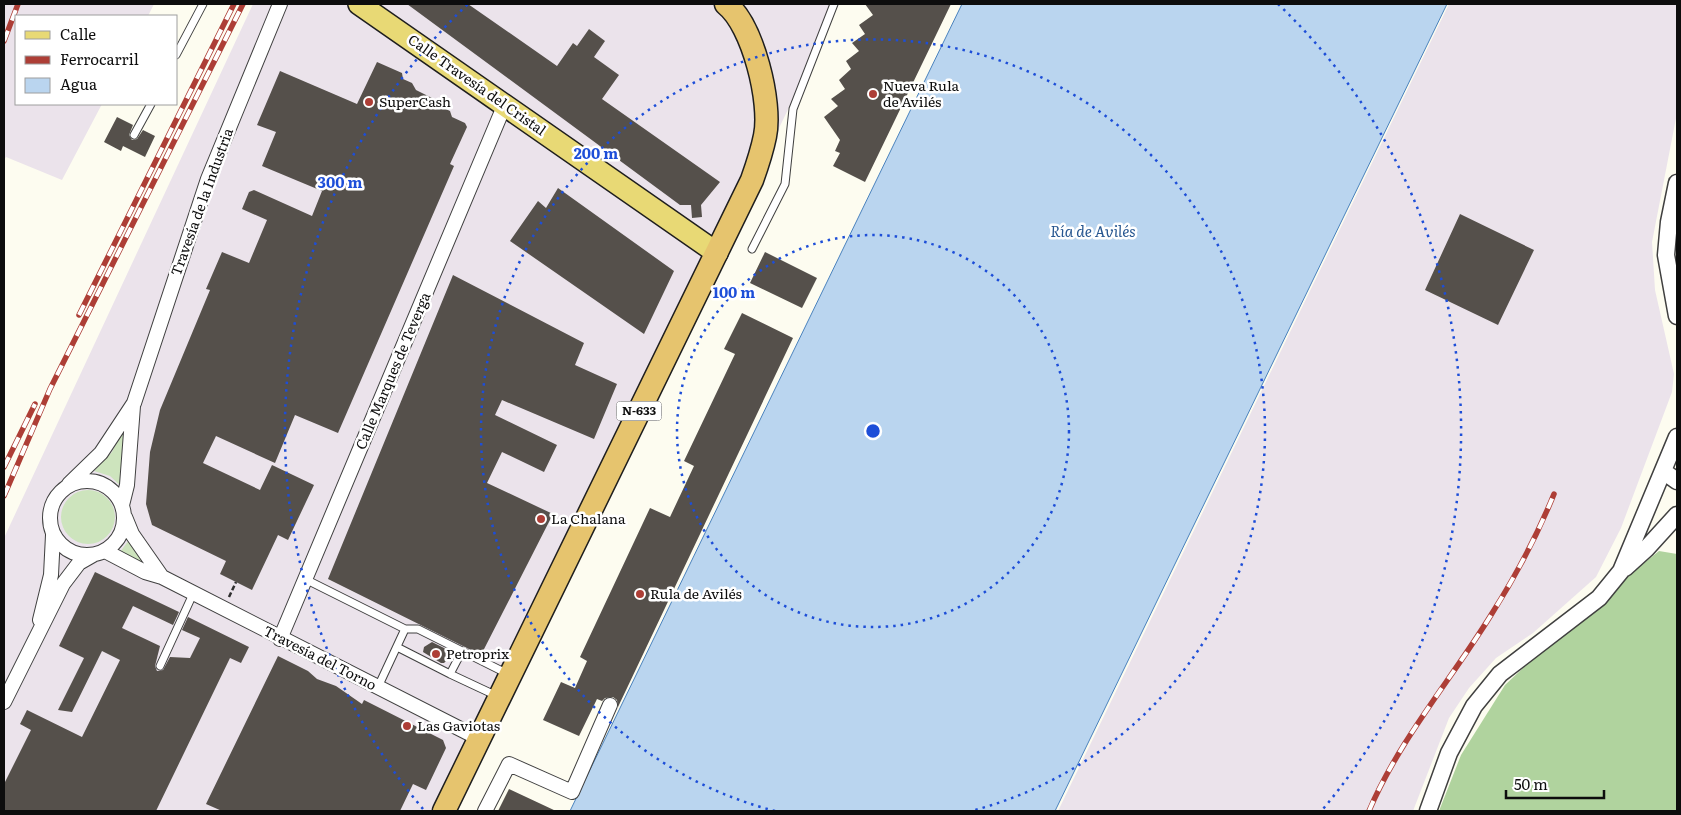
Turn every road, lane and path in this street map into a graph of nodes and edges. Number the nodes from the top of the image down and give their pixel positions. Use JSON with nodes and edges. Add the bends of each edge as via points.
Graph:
{"nodes":[{"id":1,"x":203,"y":4,"type":"edge"},
{"id":2,"x":280,"y":4,"type":"edge"},
{"id":3,"x":359,"y":4,"type":"edge"},
{"id":4,"x":726,"y":4,"type":"edge"},
{"id":5,"x":834,"y":4,"type":"edge"},
{"id":6,"x":178,"y":51,"type":"edge"},
{"id":7,"x":505,"y":104,"type":"junction"},
{"id":8,"x":150,"y":105,"type":"edge"},
{"id":9,"x":134,"y":135,"type":"dead end"},
{"id":10,"x":1677,"y":183,"type":"edge"},
{"id":11,"x":752,"y":249,"type":"dead end"},
{"id":12,"x":717,"y":253,"type":"junction"},
{"id":13,"x":1677,"y":316,"type":"edge"},
{"id":14,"x":134,"y":403,"type":"junction"},
{"id":15,"x":1677,"y":437,"type":"edge"},
{"id":16,"x":1669,"y":465,"type":"edge"},
{"id":17,"x":1677,"y":481,"type":"edge"},
{"id":18,"x":69,"y":484,"type":"junction"},
{"id":19,"x":123,"y":511,"type":"junction"},
{"id":20,"x":1677,"y":515,"type":"edge"},
{"id":21,"x":53,"y":535,"type":"junction"},
{"id":22,"x":99,"y":553,"type":"junction"},
{"id":23,"x":1621,"y":571,"type":"junction"},
{"id":24,"x":162,"y":577,"type":"junction"},
{"id":25,"x":305,"y":579,"type":"junction"},
{"id":26,"x":193,"y":594,"type":"junction"},
{"id":27,"x":405,"y":629,"type":"junction"},
{"id":28,"x":35,"y":637,"type":"junction"},
{"id":29,"x":280,"y":639,"type":"junction"},
{"id":30,"x":397,"y":647,"type":"junction"},
{"id":31,"x":462,"y":651,"type":"junction"},
{"id":32,"x":160,"y":666,"type":"dead end"},
{"id":33,"x":450,"y":674,"type":"junction"},
{"id":34,"x":510,"y":675,"type":"junction"},
{"id":35,"x":378,"y":687,"type":"junction"},
{"id":36,"x":499,"y":698,"type":"junction"},
{"id":37,"x":4,"y":702,"type":"edge"},
{"id":38,"x":610,"y":705,"type":"dead end"},
{"id":39,"x":480,"y":739,"type":"junction"},
{"id":40,"x":444,"y":811,"type":"edge"},
{"id":41,"x":485,"y":811,"type":"edge"},
{"id":42,"x":1428,"y":811,"type":"edge"}],
"edges":[{"from":1,"to":6,"type":"lane"},
{"from":2,"to":14,"type":"street","name":"Travesía de la Industria","via":[[208,179]]},
{"from":3,"to":7,"type":"main road","name":"Calle Travesía del Cristal"},
{"from":4,"to":12,"type":"highway","number":"N-633","via":[[752,44],[760,69],[766,134],[752,180]]},
{"from":5,"to":11,"type":"lane","via":[[793,109],[785,184]]},
{"from":7,"to":12,"type":"main road","name":"Calle Travesía del Cristal"},
{"from":7,"to":25,"type":"street","name":"Calle Marques de Teverga"},
{"from":8,"to":9,"type":"lane"},
{"from":10,"to":13,"type":"street","via":[[1666,255]]},
{"from":12,"to":34,"type":"highway","number":"N-633"},
{"from":14,"to":18,"type":"street","name":"Travesía de la Industria","via":[[101,453]]},
{"from":14,"to":19,"type":"street","name":"Travesía de la Industria"},
{"from":15,"to":16,"type":"street"},
{"from":16,"to":17,"type":"street"},
{"from":16,"to":23,"type":"street"},
{"from":18,"to":19,"type":"street","via":[[82,480],[106,485],[116,494]]},
{"from":18,"to":21,"type":"street","name":"Travesía de la Industria","via":[[53,501],[49,518]]},
{"from":19,"to":22,"type":"street","name":"Travesía de la Industria","via":[[122,530],[116,541]]},
{"from":19,"to":24,"type":"street","name":"Travesía del Torno","via":[[132,534]]},
{"from":20,"to":23,"type":"street"},
{"from":21,"to":22,"type":"street","via":[[70,552],[82,555]]},
{"from":21,"to":28,"type":"street","name":"Travesía de la Industria","via":[[52,575]]},
{"from":22,"to":24,"type":"street","name":"Travesía del Torno"},
{"from":22,"to":28,"type":"street","name":"Travesía de la Industria","via":[[79,563],[72,572]]},
{"from":23,"to":42,"type":"street","via":[[1599,598],[1500,674],[1474,706],[1449,753]]},
{"from":24,"to":26,"type":"street","name":"Travesía del Torno"},
{"from":25,"to":27,"type":"lane"},
{"from":25,"to":29,"type":"street","name":"Calle Marques de Teverga"},
{"from":26,"to":29,"type":"street","name":"Travesía del Torno"},
{"from":26,"to":32,"type":"lane"},
{"from":27,"to":30,"type":"lane"},
{"from":27,"to":31,"type":"lane","via":[[418,629]]},
{"from":28,"to":37,"type":"street","name":"Travesía de la Industria"},
{"from":29,"to":35,"type":"street","name":"Travesía del Torno"},
{"from":30,"to":33,"type":"lane"},
{"from":30,"to":35,"type":"lane"},
{"from":31,"to":33,"type":"lane"},
{"from":31,"to":34,"type":"lane"},
{"from":33,"to":36,"type":"lane"},
{"from":34,"to":36,"type":"highway","number":"N-633"},
{"from":35,"to":39,"type":"street","name":"Travesía del Torno"},
{"from":36,"to":39,"type":"highway","number":"N-633"},
{"from":38,"to":41,"type":"street","via":[[572,792],[509,764]]},
{"from":39,"to":40,"type":"highway","number":"N-633"}]}
